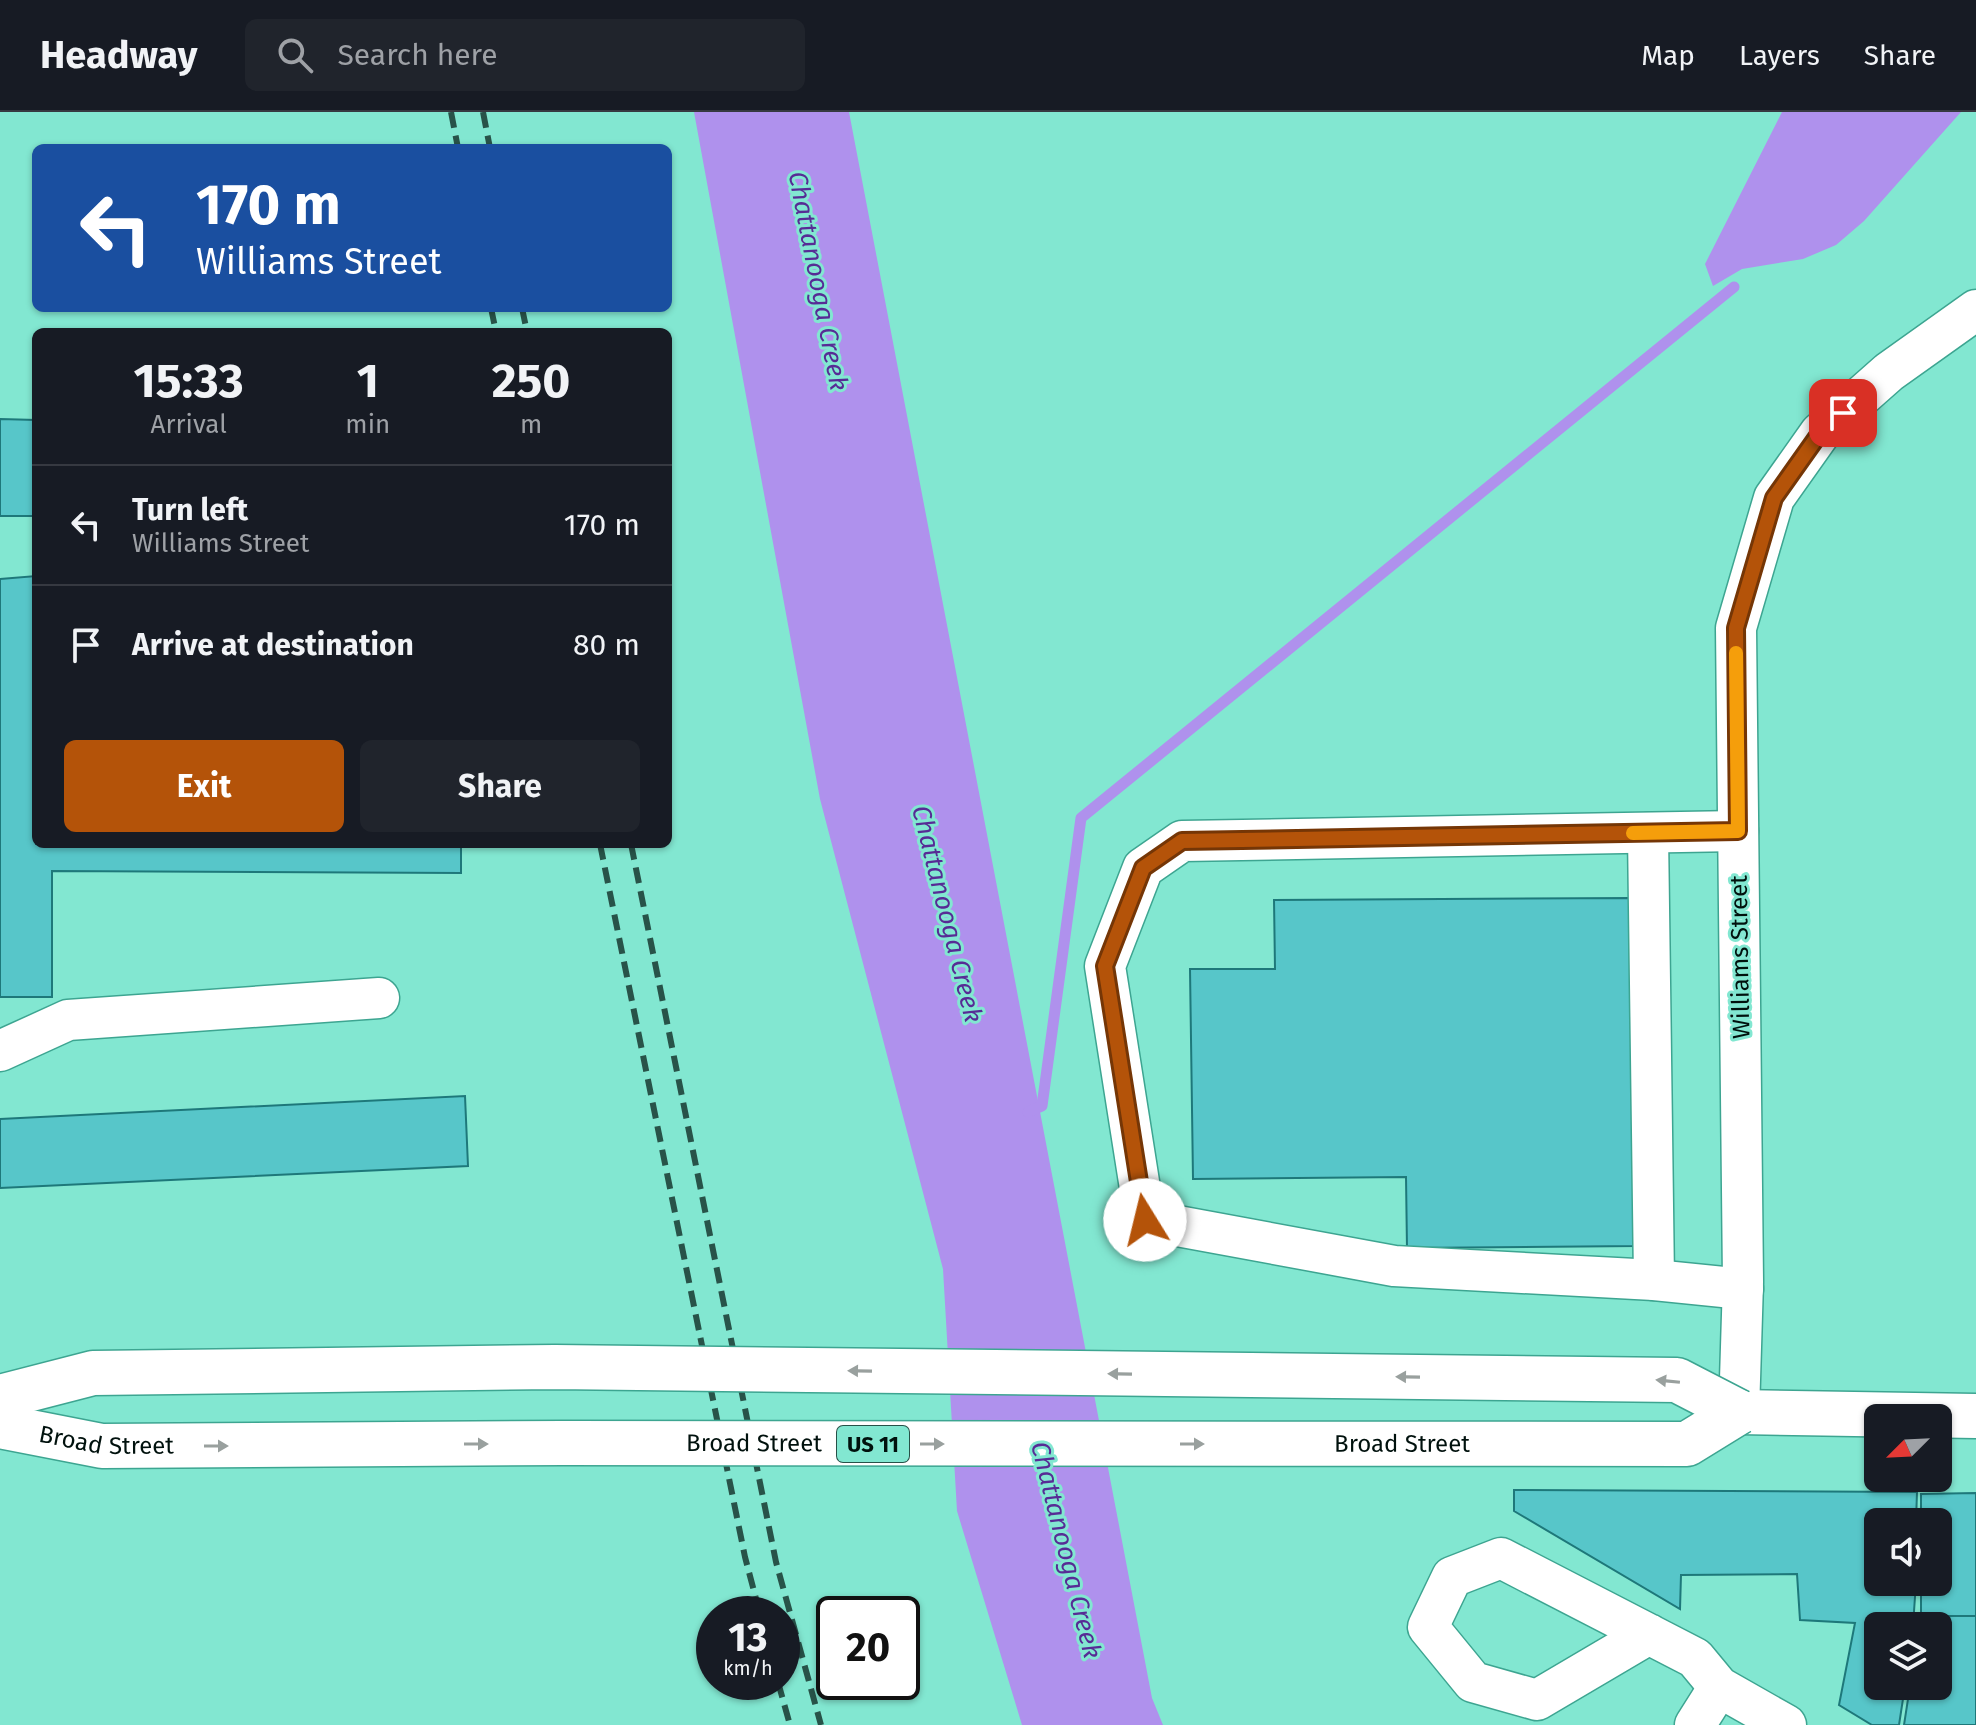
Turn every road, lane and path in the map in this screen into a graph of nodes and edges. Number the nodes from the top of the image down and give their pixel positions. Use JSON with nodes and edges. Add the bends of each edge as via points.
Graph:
{"nodes":[{"id":1,"x":1976,"y":310,"type":"edge"},
{"id":2,"x":1738,"y":831,"type":"junction"},
{"id":3,"x":1648,"y":833,"type":"junction"},
{"id":4,"x":379,"y":998,"type":"dead end"},
{"id":5,"x":0,"y":1051,"type":"edge"},
{"id":6,"x":1654,"y":1280,"type":"junction"},
{"id":7,"x":1743,"y":1289,"type":"junction"},
{"id":8,"x":0,"y":1397,"type":"edge"},
{"id":9,"x":1739,"y":1412,"type":"junction"},
{"id":10,"x":1976,"y":1416,"type":"edge"},
{"id":11,"x":0,"y":1426,"type":"edge"},
{"id":12,"x":1649,"y":1634,"type":"junction"},
{"id":13,"x":1719,"y":1687,"type":"junction"},
{"id":14,"x":1695,"y":1725,"type":"edge"},
{"id":15,"x":1786,"y":1725,"type":"edge"}],
"edges":[{"from":1,"to":2,"type":"street","name":"Williams Street","via":[[1889,372],[1820,433],[1774,498],[1736,628]]},
{"from":2,"to":3,"type":"street"},
{"from":2,"to":7,"type":"street","name":"Williams Street"},
{"from":3,"to":6,"type":"street"},
{"from":3,"to":6,"type":"street","via":[[1182,841],[1143,868],[1105,966],[1145,1220],[1394,1266]]},
{"from":4,"to":5,"type":"street","via":[[68,1020]]},
{"from":6,"to":7,"type":"street"},
{"from":7,"to":9,"type":"street","name":"Williams Street"},
{"from":9,"to":8,"type":"main road","name":"Broad Street","one_way":true,"bridge":true,"via":[[1677,1380],[555,1367],[93,1373]]},
{"from":9,"to":10,"type":"main road","name":"Broad Street"},
{"from":11,"to":9,"type":"main road","name":"Broad Street","number":"US 11","one_way":true,"bridge":true,"via":[[102,1446],[1687,1444]]},
{"from":12,"to":12,"type":"street","via":[[1501,1558],[1452,1577],[1428,1627],[1473,1682],[1537,1700]]},
{"from":12,"to":13,"type":"street","via":[[1695,1658]]},
{"from":13,"to":14,"type":"street"},
{"from":13,"to":15,"type":"street"}]}
